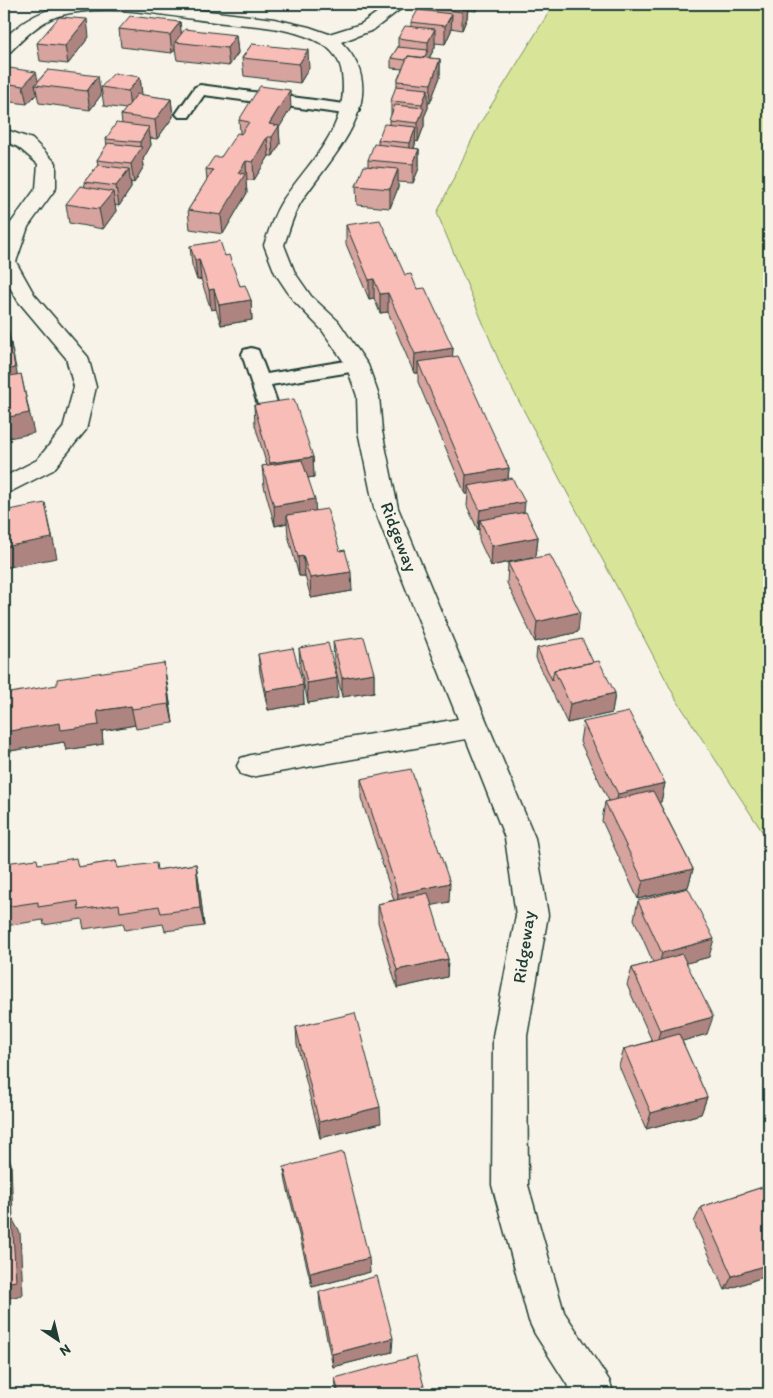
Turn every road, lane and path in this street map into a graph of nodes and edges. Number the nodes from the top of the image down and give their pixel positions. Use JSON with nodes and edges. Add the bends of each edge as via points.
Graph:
{"nodes":[{"id":1,"x":399,"y":4,"type":"edge"},
{"id":2,"x":55,"y":7,"type":"edge"},
{"id":3,"x":329,"y":40,"type":"junction"},
{"id":4,"x":4,"y":48,"type":"edge"},
{"id":5,"x":352,"y":110,"type":"junction"},
{"id":6,"x":184,"y":114,"type":"dead end"},
{"id":7,"x":4,"y":134,"type":"edge"},
{"id":8,"x":251,"y":354,"type":"dead end"},
{"id":9,"x":357,"y":365,"type":"junction"},
{"id":10,"x":260,"y":381,"type":"junction"},
{"id":11,"x":269,"y":408,"type":"edge"},
{"id":12,"x":4,"y":487,"type":"edge"},
{"id":13,"x":476,"y":726,"type":"junction"},
{"id":14,"x":251,"y":766,"type":"dead end"},
{"id":15,"x":595,"y":1394,"type":"edge"}],
"edges":[{"from":1,"to":3,"type":"street","via":[[367,27]]},
{"from":2,"to":3,"type":"street","via":[[150,9],[268,23]]},
{"from":2,"to":4,"type":"street","via":[[27,24]]},
{"from":3,"to":5,"type":"street","name":"Ridgeway","via":[[340,51],[351,73]]},
{"from":5,"to":6,"type":"lane","via":[[200,90]]},
{"from":5,"to":9,"type":"street","name":"Ridgeway","via":[[335,145],[290,204],[274,245],[285,274],[299,294],[330,326]]},
{"from":7,"to":12,"type":"street","via":[[25,143],[47,163],[46,188],[18,227],[6,262],[25,297],[77,357],[85,387],[74,430],[45,464]]},
{"from":8,"to":10,"type":"lane"},
{"from":9,"to":10,"type":"lane"},
{"from":9,"to":13,"type":"street","name":"Ridgeway","via":[[368,396],[370,430],[386,508]]},
{"from":10,"to":11,"type":"lane"},
{"from":13,"to":14,"type":"street"},
{"from":13,"to":15,"type":"street","name":"Ridgeway","via":[[520,838],[532,915],[510,1036],[510,1185],[548,1321]]}]}
